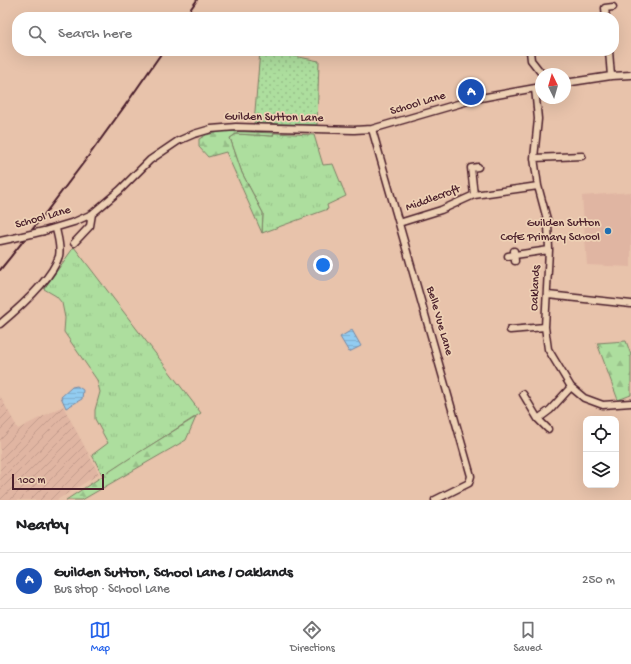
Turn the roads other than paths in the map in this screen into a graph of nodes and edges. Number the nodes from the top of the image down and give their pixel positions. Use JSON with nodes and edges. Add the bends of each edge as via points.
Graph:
{"nodes":[{"id":1,"x":613,"y":7,"type":"dead end"},
{"id":2,"x":605,"y":12,"type":"edge"},
{"id":3,"x":531,"y":56,"type":"edge"},
{"id":4,"x":609,"y":56,"type":"edge"},
{"id":5,"x":537,"y":68,"type":"edge"},
{"id":6,"x":631,"y":75,"type":"edge"},
{"id":7,"x":611,"y":76,"type":"junction"},
{"id":8,"x":571,"y":82,"type":"edge"},
{"id":9,"x":535,"y":88,"type":"edge"},
{"id":10,"x":538,"y":104,"type":"edge"},
{"id":11,"x":372,"y":129,"type":"junction"},
{"id":12,"x":178,"y":140,"type":"joint"},
{"id":13,"x":582,"y":155,"type":"dead end"},
{"id":14,"x":534,"y":158,"type":"junction"},
{"id":15,"x":478,"y":167,"type":"dead end"},
{"id":16,"x":538,"y":186,"type":"junction"},
{"id":17,"x":474,"y":195,"type":"junction"},
{"id":18,"x":92,"y":214,"type":"junction"},
{"id":19,"x":399,"y":223,"type":"junction"},
{"id":20,"x":56,"y":229,"type":"junction"},
{"id":21,"x":0,"y":241,"type":"edge"},
{"id":22,"x":74,"y":243,"type":"dead end"},
{"id":23,"x":549,"y":250,"type":"junction"},
{"id":24,"x":513,"y":256,"type":"dead end"},
{"id":25,"x":548,"y":295,"type":"junction"},
{"id":26,"x":631,"y":304,"type":"edge"},
{"id":27,"x":0,"y":324,"type":"edge"},
{"id":28,"x":544,"y":327,"type":"junction"},
{"id":29,"x":510,"y":330,"type":"dead end"},
{"id":30,"x":571,"y":387,"type":"junction"},
{"id":31,"x":523,"y":394,"type":"dead end"},
{"id":32,"x":631,"y":403,"type":"edge"},
{"id":33,"x":538,"y":419,"type":"junction"},
{"id":34,"x":548,"y":429,"type":"dead end"},
{"id":35,"x":435,"y":500,"type":"edge"}],
"edges":[{"from":1,"to":2,"type":"street","via":[[605,8]]},
{"from":3,"to":5,"type":"street"},
{"from":4,"to":7,"type":"street"},
{"from":6,"to":7,"type":"street"},
{"from":7,"to":8,"type":"street"},
{"from":9,"to":11,"type":"street","name":"School Lane","via":[[476,99]]},
{"from":10,"to":14,"type":"street","name":"Oaklands"},
{"from":11,"to":12,"type":"street","name":"Guilden Sutton Lane","via":[[236,127],[211,129]]},
{"from":11,"to":19,"type":"street","name":"Belle Vue Lane"},
{"from":12,"to":18,"type":"street","name":"School Lane","via":[[150,160]]},
{"from":13,"to":14,"type":"street"},
{"from":14,"to":16,"type":"street","name":"Oaklands"},
{"from":15,"to":17,"type":"street","name":"Middlecroft","via":[[471,168]]},
{"from":16,"to":17,"type":"street","name":"Middlecroft"},
{"from":16,"to":23,"type":"street","name":"Oaklands","via":[[548,223]]},
{"from":17,"to":19,"type":"street","name":"Middlecroft","via":[[441,210]]},
{"from":18,"to":20,"type":"street","name":"School Lane"},
{"from":18,"to":22,"type":"street","name":"School Lane","via":[[90,226]]},
{"from":19,"to":35,"type":"street","name":"Belle Vue Lane","via":[[471,476],[469,483]]},
{"from":20,"to":21,"type":"street","name":"School Lane","bridge":true},
{"from":20,"to":27,"type":"street","via":[[59,252],[50,271],[24,302]]},
{"from":23,"to":24,"type":"street","name":"Oaklands"},
{"from":23,"to":25,"type":"street","name":"Oaklands"},
{"from":25,"to":26,"type":"street"},
{"from":25,"to":28,"type":"street","name":"Oaklands"},
{"from":28,"to":29,"type":"street","name":"Oaklands","via":[[517,326]]},
{"from":28,"to":30,"type":"street","name":"Oaklands","via":[[548,349]]},
{"from":30,"to":32,"type":"street","name":"Oaklands","via":[[584,398],[603,405]]},
{"from":30,"to":33,"type":"street"},
{"from":31,"to":33,"type":"street"},
{"from":33,"to":34,"type":"street"}]}
